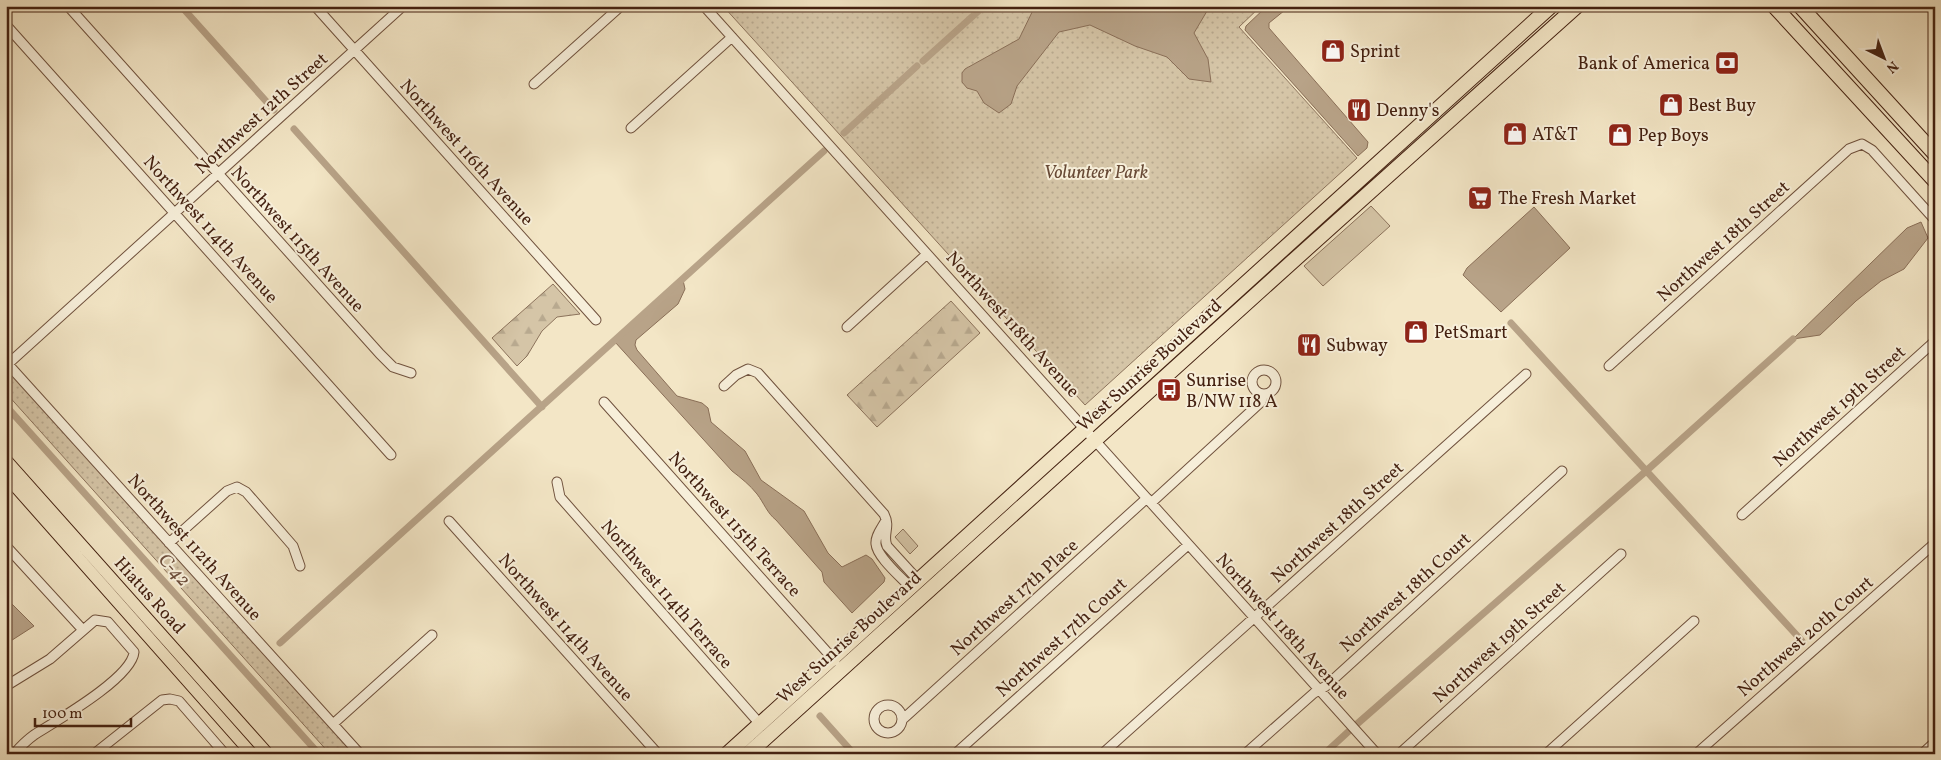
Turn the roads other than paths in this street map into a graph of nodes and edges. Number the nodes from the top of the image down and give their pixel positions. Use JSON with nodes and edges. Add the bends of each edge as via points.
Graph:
{"nodes":[{"id":1,"x":68,"y":6,"type":"edge"},
{"id":2,"x":315,"y":6,"type":"edge"},
{"id":3,"x":403,"y":6,"type":"edge"},
{"id":4,"x":621,"y":6,"type":"edge"},
{"id":5,"x":704,"y":6,"type":"edge"},
{"id":6,"x":1551,"y":6,"type":"edge"},
{"id":7,"x":1577,"y":6,"type":"edge"},
{"id":8,"x":1774,"y":6,"type":"edge"},
{"id":9,"x":1800,"y":6,"type":"edge"},
{"id":10,"x":6,"y":25,"type":"edge"},
{"id":11,"x":732,"y":37,"type":"junction"},
{"id":12,"x":354,"y":50,"type":"junction"},
{"id":13,"x":534,"y":84,"type":"dead end"},
{"id":14,"x":631,"y":128,"type":"dead end"},
{"id":15,"x":1935,"y":154,"type":"edge"},
{"id":16,"x":218,"y":174,"type":"junction"},
{"id":17,"x":1935,"y":181,"type":"edge"},
{"id":18,"x":174,"y":213,"type":"junction"},
{"id":19,"x":1935,"y":220,"type":"edge"},
{"id":20,"x":927,"y":254,"type":"junction"},
{"id":21,"x":596,"y":320,"type":"dead end"},
{"id":22,"x":847,"y":327,"type":"dead end"},
{"id":23,"x":1935,"y":341,"type":"edge"},
{"id":24,"x":7,"y":363,"type":"edge"},
{"id":25,"x":1609,"y":366,"type":"dead end"},
{"id":26,"x":411,"y":373,"type":"dead end"},
{"id":27,"x":1526,"y":374,"type":"dead end"},
{"id":28,"x":724,"y":386,"type":"dead end"},
{"id":29,"x":1264,"y":394,"type":"dead end"},
{"id":30,"x":604,"y":402,"type":"dead end"},
{"id":31,"x":1084,"y":429,"type":"junction"},
{"id":32,"x":1095,"y":440,"type":"junction"},
{"id":33,"x":392,"y":455,"type":"dead end"},
{"id":34,"x":6,"y":460,"type":"edge"},
{"id":35,"x":1562,"y":471,"type":"dead end"},
{"id":36,"x":6,"y":476,"type":"edge"},
{"id":37,"x":557,"y":482,"type":"dead end"},
{"id":38,"x":1149,"y":500,"type":"junction"},
{"id":39,"x":1742,"y":515,"type":"dead end"},
{"id":40,"x":887,"y":519,"type":"junction"},
{"id":41,"x":449,"y":522,"type":"dead end"},
{"id":42,"x":169,"y":542,"type":"junction"},
{"id":43,"x":1935,"y":543,"type":"edge"},
{"id":44,"x":1188,"y":545,"type":"junction"},
{"id":45,"x":6,"y":546,"type":"edge"},
{"id":46,"x":1621,"y":554,"type":"dead end"},
{"id":47,"x":896,"y":556,"type":"junction"},
{"id":48,"x":888,"y":563,"type":"junction"},
{"id":49,"x":300,"y":566,"type":"dead end"},
{"id":50,"x":914,"y":584,"type":"junction"},
{"id":51,"x":1254,"y":618,"type":"junction"},
{"id":52,"x":1694,"y":621,"type":"dead end"},
{"id":53,"x":83,"y":630,"type":"junction"},
{"id":54,"x":432,"y":635,"type":"dead end"},
{"id":55,"x":837,"y":664,"type":"junction"},
{"id":56,"x":6,"y":686,"type":"edge"},
{"id":57,"x":1319,"y":690,"type":"junction"},
{"id":58,"x":902,"y":720,"type":"dead end"},
{"id":59,"x":333,"y":724,"type":"junction"},
{"id":60,"x":760,"y":724,"type":"junction"},
{"id":61,"x":1935,"y":742,"type":"edge"},
{"id":62,"x":14,"y":754,"type":"edge"},
{"id":63,"x":94,"y":754,"type":"edge"},
{"id":64,"x":225,"y":754,"type":"edge"},
{"id":65,"x":252,"y":754,"type":"edge"},
{"id":66,"x":268,"y":754,"type":"edge"},
{"id":67,"x":360,"y":754,"type":"edge"},
{"id":68,"x":658,"y":754,"type":"edge"},
{"id":69,"x":727,"y":754,"type":"edge"},
{"id":70,"x":748,"y":754,"type":"edge"},
{"id":71,"x":955,"y":754,"type":"edge"},
{"id":72,"x":1102,"y":754,"type":"edge"},
{"id":73,"x":1245,"y":754,"type":"edge"},
{"id":74,"x":1377,"y":754,"type":"edge"},
{"id":75,"x":1399,"y":754,"type":"edge"},
{"id":76,"x":1546,"y":754,"type":"edge"},
{"id":77,"x":1696,"y":754,"type":"edge"},
{"id":78,"x":1922,"y":754,"type":"edge"}],
"edges":[{"from":1,"to":16,"type":"street","name":"Northwest 115th Avenue"},
{"from":2,"to":12,"type":"street","name":"Northwest 116th Avenue"},
{"from":3,"to":12,"type":"street","name":"Northwest 12th Street"},
{"from":4,"to":13,"type":"street"},
{"from":5,"to":11,"type":"street","name":"Northwest 118th Avenue"},
{"from":6,"to":31,"type":"highway","name":"West Sunrise Boulevard"},
{"from":7,"to":32,"type":"highway","name":"West Sunrise Boulevard"},
{"from":8,"to":17,"type":"highway"},
{"from":9,"to":15,"type":"highway"},
{"from":10,"to":18,"type":"street","name":"Northwest 114th Avenue"},
{"from":11,"to":14,"type":"street"},
{"from":11,"to":20,"type":"street","name":"Northwest 118th Avenue"},
{"from":12,"to":16,"type":"street","name":"Northwest 12th Street"},
{"from":12,"to":21,"type":"street","name":"Northwest 116th Avenue"},
{"from":16,"to":18,"type":"street","name":"Northwest 12th Street"},
{"from":16,"to":26,"type":"street","name":"Northwest 115th Avenue","via":[[393,368]]},
{"from":18,"to":24,"type":"street","name":"Northwest 12th Street"},
{"from":18,"to":33,"type":"street","name":"Northwest 114th Avenue"},
{"from":19,"to":25,"type":"street","name":"Northwest 18th Street","via":[[1872,150],[1862,144],[1849,148]]},
{"from":20,"to":22,"type":"street"},
{"from":20,"to":31,"type":"street","name":"Northwest 118th Avenue"},
{"from":23,"to":39,"type":"street","name":"Northwest 19th Street"},
{"from":24,"to":42,"type":"street","name":"Northwest 112th Avenue"},
{"from":27,"to":51,"type":"street","name":"Northwest 18th Street"},
{"from":28,"to":40,"type":"street","via":[[736,374],[748,369],[758,373]]},
{"from":29,"to":38,"type":"street","name":"Northwest 17th Place","via":[[1261,402]]},
{"from":30,"to":55,"type":"street","name":"Northwest 115th Terrace"},
{"from":31,"to":32,"type":"street","name":"Northwest 118th Avenue"},
{"from":31,"to":50,"type":"highway","name":"West Sunrise Boulevard"},
{"from":32,"to":38,"type":"street","name":"Northwest 118th Avenue"},
{"from":32,"to":55,"type":"highway","name":"West Sunrise Boulevard"},
{"from":34,"to":66,"type":"main road","name":"Hiatus Road"},
{"from":35,"to":57,"type":"street","name":"Northwest 18th Court"},
{"from":36,"to":65,"type":"main road","name":"Hiatus Road"},
{"from":37,"to":60,"type":"street","name":"Northwest 114th Terrace","via":[[560,497]]},
{"from":38,"to":44,"type":"street","name":"Northwest 118th Avenue"},
{"from":38,"to":58,"type":"street","name":"Northwest 17th Place"},
{"from":40,"to":47,"type":"street","via":[[884,540]]},
{"from":40,"to":48,"type":"street","via":[[876,543],[879,553]]},
{"from":41,"to":68,"type":"street","name":"Northwest 114th Avenue"},
{"from":42,"to":49,"type":"street","via":[[227,491],[237,487],[246,492],[293,546]]},
{"from":42,"to":59,"type":"street","name":"Northwest 112th Avenue"},
{"from":43,"to":77,"type":"street","name":"Northwest 20th Court"},
{"from":44,"to":51,"type":"street","name":"Northwest 118th Avenue"},
{"from":44,"to":71,"type":"street","name":"Northwest 17th Court"},
{"from":45,"to":53,"type":"street"},
{"from":46,"to":75,"type":"street","name":"Northwest 19th Street"},
{"from":47,"to":48,"type":"street"},
{"from":47,"to":50,"type":"street"},
{"from":48,"to":50,"type":"street"},
{"from":50,"to":55,"type":"highway","name":"West Sunrise Boulevard"},
{"from":51,"to":57,"type":"street","name":"Northwest 118th Avenue"},
{"from":51,"to":72,"type":"street","name":"Northwest 18th Street"},
{"from":52,"to":76,"type":"street"},
{"from":53,"to":56,"type":"street","via":[[50,659]]},
{"from":53,"to":62,"type":"street","via":[[95,620],[108,622],[134,652],[134,659],[101,690],[33,736]]},
{"from":54,"to":59,"type":"street"},
{"from":55,"to":60,"type":"highway","name":"West Sunrise Boulevard"},
{"from":55,"to":70,"type":"highway","name":"West Sunrise Boulevard"},
{"from":57,"to":73,"type":"street","name":"Northwest 18th Court"},
{"from":57,"to":74,"type":"street","name":"Northwest 118th Avenue"},
{"from":59,"to":67,"type":"street","name":"Northwest 112th Avenue"},
{"from":60,"to":69,"type":"highway","name":"West Sunrise Boulevard"},
{"from":61,"to":78,"type":"street"},
{"from":63,"to":64,"type":"street","via":[[162,700],[170,699],[179,701]]}]}
